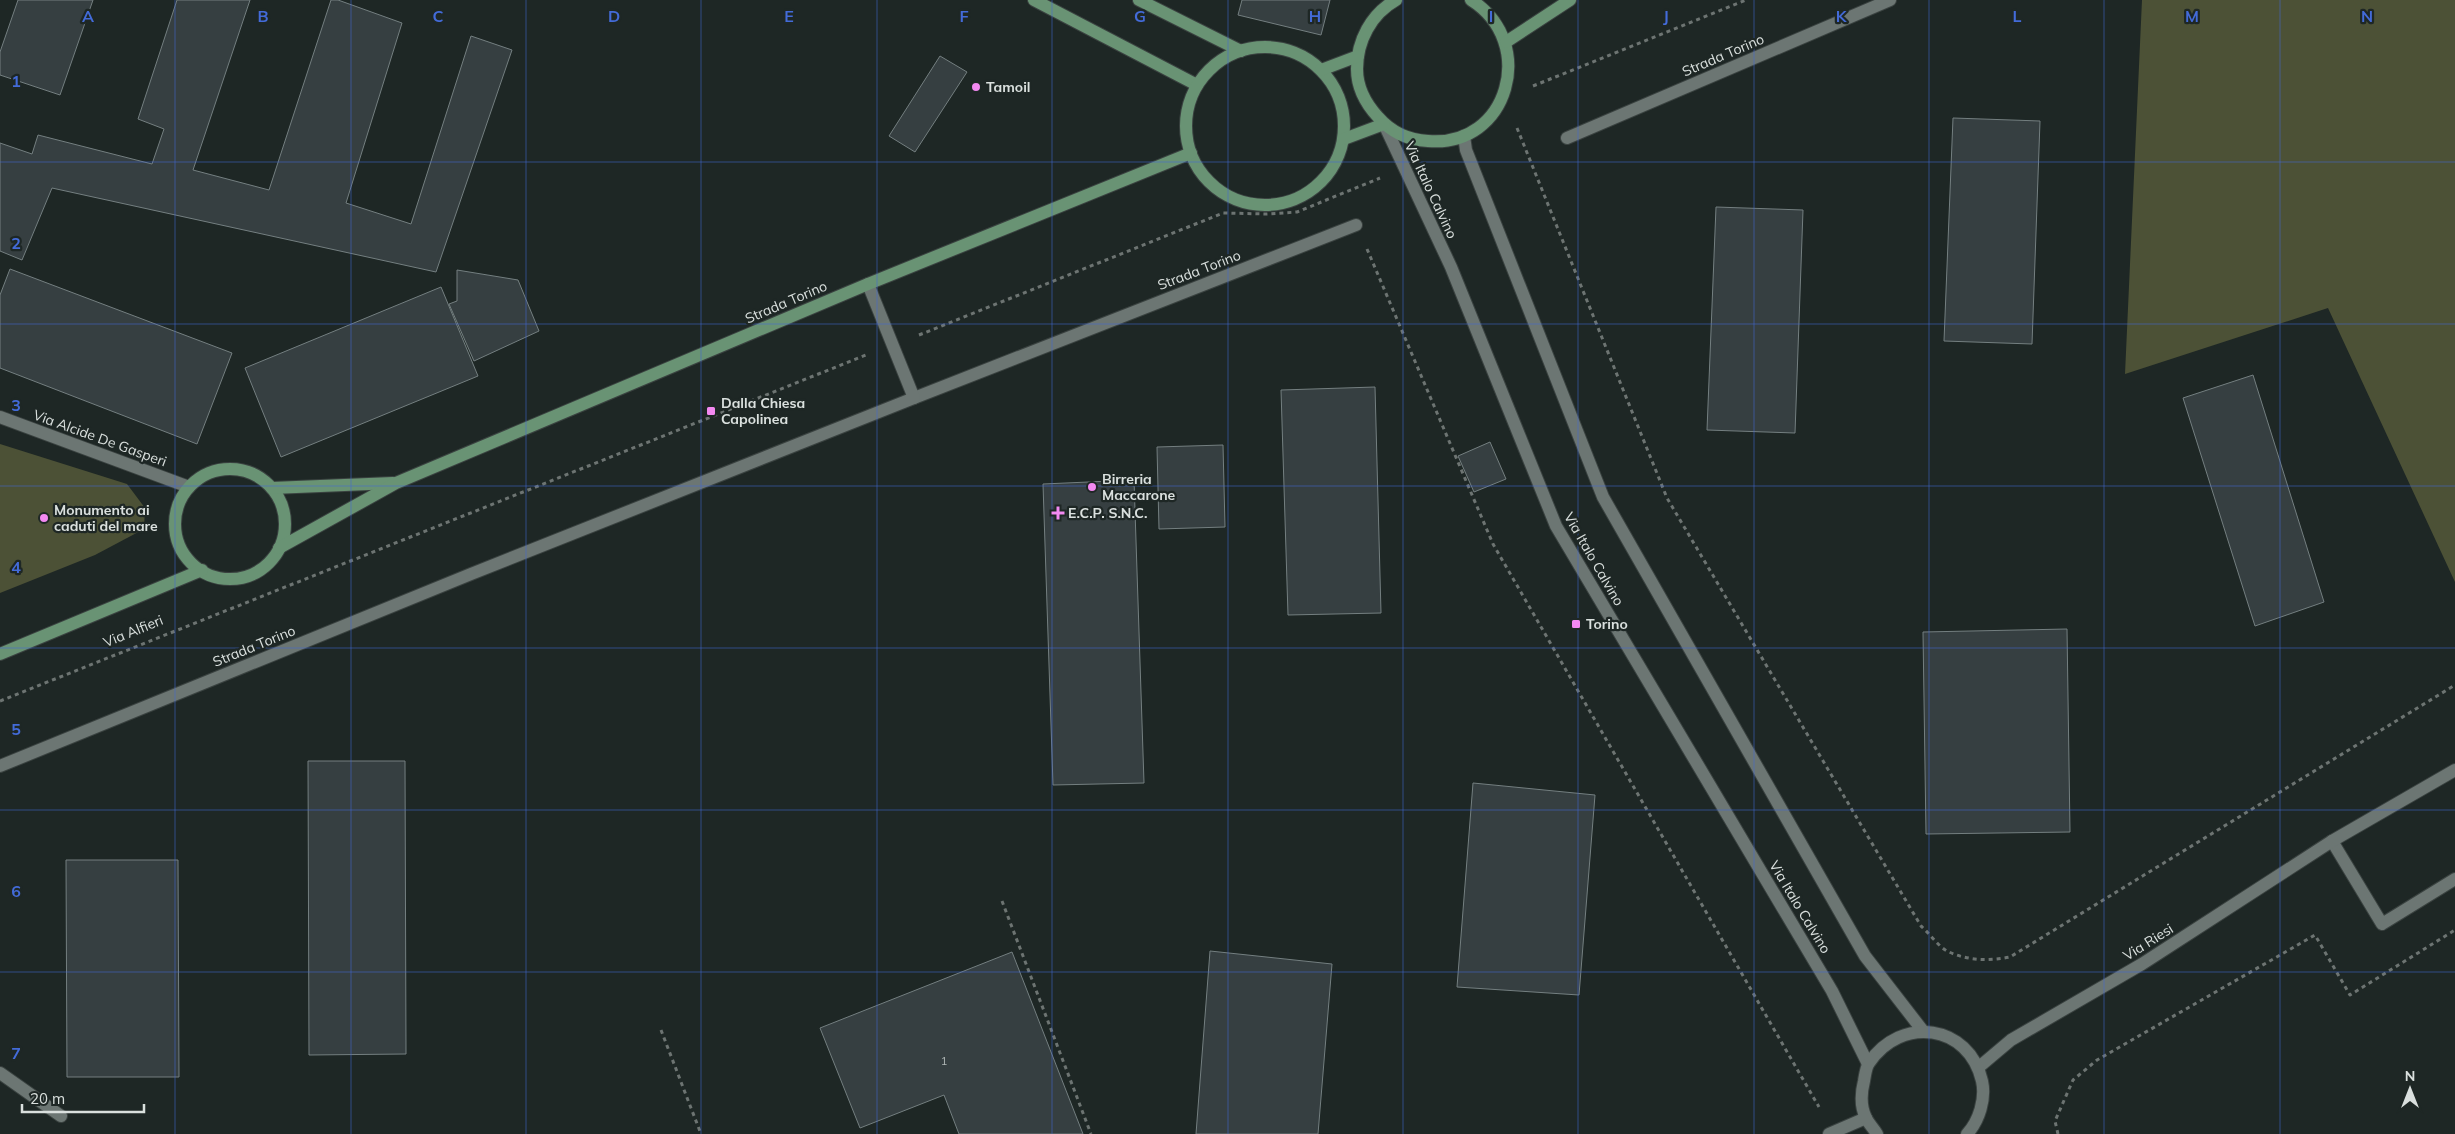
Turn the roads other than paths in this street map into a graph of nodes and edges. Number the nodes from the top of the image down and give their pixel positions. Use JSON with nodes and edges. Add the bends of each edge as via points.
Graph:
{"nodes":[{"id":1,"x":1034,"y":0,"type":"edge"},
{"id":2,"x":1139,"y":0,"type":"edge"},
{"id":3,"x":1396,"y":0,"type":"edge"},
{"id":4,"x":1471,"y":0,"type":"edge"},
{"id":5,"x":1570,"y":0,"type":"edge"},
{"id":6,"x":1890,"y":0,"type":"edge"},
{"id":7,"x":1506,"y":42,"type":"junction"},
{"id":8,"x":1241,"y":51,"type":"junction"},
{"id":9,"x":1358,"y":56,"type":"junction"},
{"id":10,"x":1321,"y":70,"type":"junction"},
{"id":11,"x":1197,"y":85,"type":"junction"},
{"id":12,"x":1384,"y":124,"type":"junction"},
{"id":13,"x":1464,"y":136,"type":"junction"},
{"id":14,"x":1567,"y":138,"type":"dead end"},
{"id":15,"x":1344,"y":139,"type":"junction"},
{"id":16,"x":1191,"y":153,"type":"junction"},
{"id":17,"x":1356,"y":225,"type":"road end"},
{"id":18,"x":868,"y":284,"type":"junction"},
{"id":19,"x":914,"y":398,"type":"junction"},
{"id":20,"x":0,"y":418,"type":"edge"},
{"id":21,"x":396,"y":483,"type":"junction"},
{"id":22,"x":189,"y":487,"type":"junction"},
{"id":23,"x":272,"y":488,"type":"junction"},
{"id":24,"x":280,"y":548,"type":"junction"},
{"id":25,"x":202,"y":570,"type":"junction"},
{"id":26,"x":0,"y":654,"type":"edge"},
{"id":27,"x":0,"y":766,"type":"edge"},
{"id":28,"x":2455,"y":770,"type":"edge"},
{"id":29,"x":2332,"y":840,"type":"junction"},
{"id":30,"x":2455,"y":879,"type":"edge"},
{"id":31,"x":1923,"y":1031,"type":"junction"},
{"id":32,"x":1868,"y":1064,"type":"junction"},
{"id":33,"x":1979,"y":1067,"type":"junction"},
{"id":34,"x":0,"y":1073,"type":"edge"},
{"id":35,"x":61,"y":1116,"type":"dead end"},
{"id":36,"x":1866,"y":1118,"type":"junction"},
{"id":37,"x":1974,"y":1131,"type":"edge"},
{"id":38,"x":1831,"y":1133,"type":"edge"},
{"id":39,"x":1877,"y":1134,"type":"edge"}],
"edges":[{"from":1,"to":11,"type":"street"},
{"from":2,"to":8,"type":"street"},
{"from":3,"to":9,"type":"street","via":[[1378,13],[1364,34]]},
{"from":4,"to":7,"type":"street","via":[[1493,19]]},
{"from":5,"to":7,"type":"street"},
{"from":6,"to":14,"type":"street","name":"Strada Torino"},
{"from":7,"to":13,"type":"street","via":[[1509,78],[1502,99],[1487,120]]},
{"from":8,"to":10,"type":"street","via":[[1286,50],[1302,56]]},
{"from":8,"to":11,"type":"street","via":[[1222,60]]},
{"from":9,"to":10,"type":"street"},
{"from":9,"to":12,"type":"street","via":[[1360,88],[1370,108]]},
{"from":10,"to":15,"type":"street","via":[[1340,100],[1345,119]]},
{"from":11,"to":16,"type":"street","via":[[1186,123]]},
{"from":12,"to":13,"type":"street","via":[[1402,136],[1418,140],[1449,140]]},
{"from":12,"to":15,"type":"street"},
{"from":12,"to":32,"type":"street","name":"Via Italo Calvino","via":[[1451,267],[1556,526],[1832,991]]},
{"from":13,"to":31,"type":"street","via":[[1466,150],[1603,497],[1864,956]]},
{"from":15,"to":16,"type":"street","via":[[1337,161],[1321,183],[1297,199],[1274,204],[1249,204],[1233,199],[1214,187],[1199,170]]},
{"from":16,"to":18,"type":"street","name":"Strada Torino"},
{"from":17,"to":19,"type":"street","name":"Strada Torino"},
{"from":18,"to":19,"type":"street"},
{"from":18,"to":21,"type":"street","name":"Strada Torino"},
{"from":19,"to":27,"type":"street","name":"Strada Torino"},
{"from":20,"to":22,"type":"street","name":"Via Alcide De Gasperi"},
{"from":21,"to":23,"type":"street","name":"Strada Torino"},
{"from":21,"to":24,"type":"street","name":"Strada Torino"},
{"from":22,"to":23,"type":"street","via":[[206,475],[232,469],[256,475]]},
{"from":22,"to":25,"type":"street","via":[[178,505],[175,527],[184,552]]},
{"from":23,"to":24,"type":"street","via":[[284,514],[284,536]]},
{"from":24,"to":25,"type":"street","via":[[272,560],[246,576],[227,578]]},
{"from":25,"to":26,"type":"street"},
{"from":28,"to":29,"type":"street","name":"Via Riesi"},
{"from":29,"to":30,"type":"street","via":[[2382,924]]},
{"from":29,"to":33,"type":"street","name":"Via Riesi","via":[[2142,964],[2011,1040]]},
{"from":31,"to":32,"type":"street","via":[[1891,1039]]},
{"from":31,"to":33,"type":"street","via":[[1947,1036],[1966,1049]]},
{"from":32,"to":36,"type":"street","via":[[1861,1096]]},
{"from":33,"to":37,"type":"street","via":[[1985,1092]]},
{"from":34,"to":35,"type":"street"},
{"from":36,"to":38,"type":"street"},
{"from":36,"to":39,"type":"street"}]}
